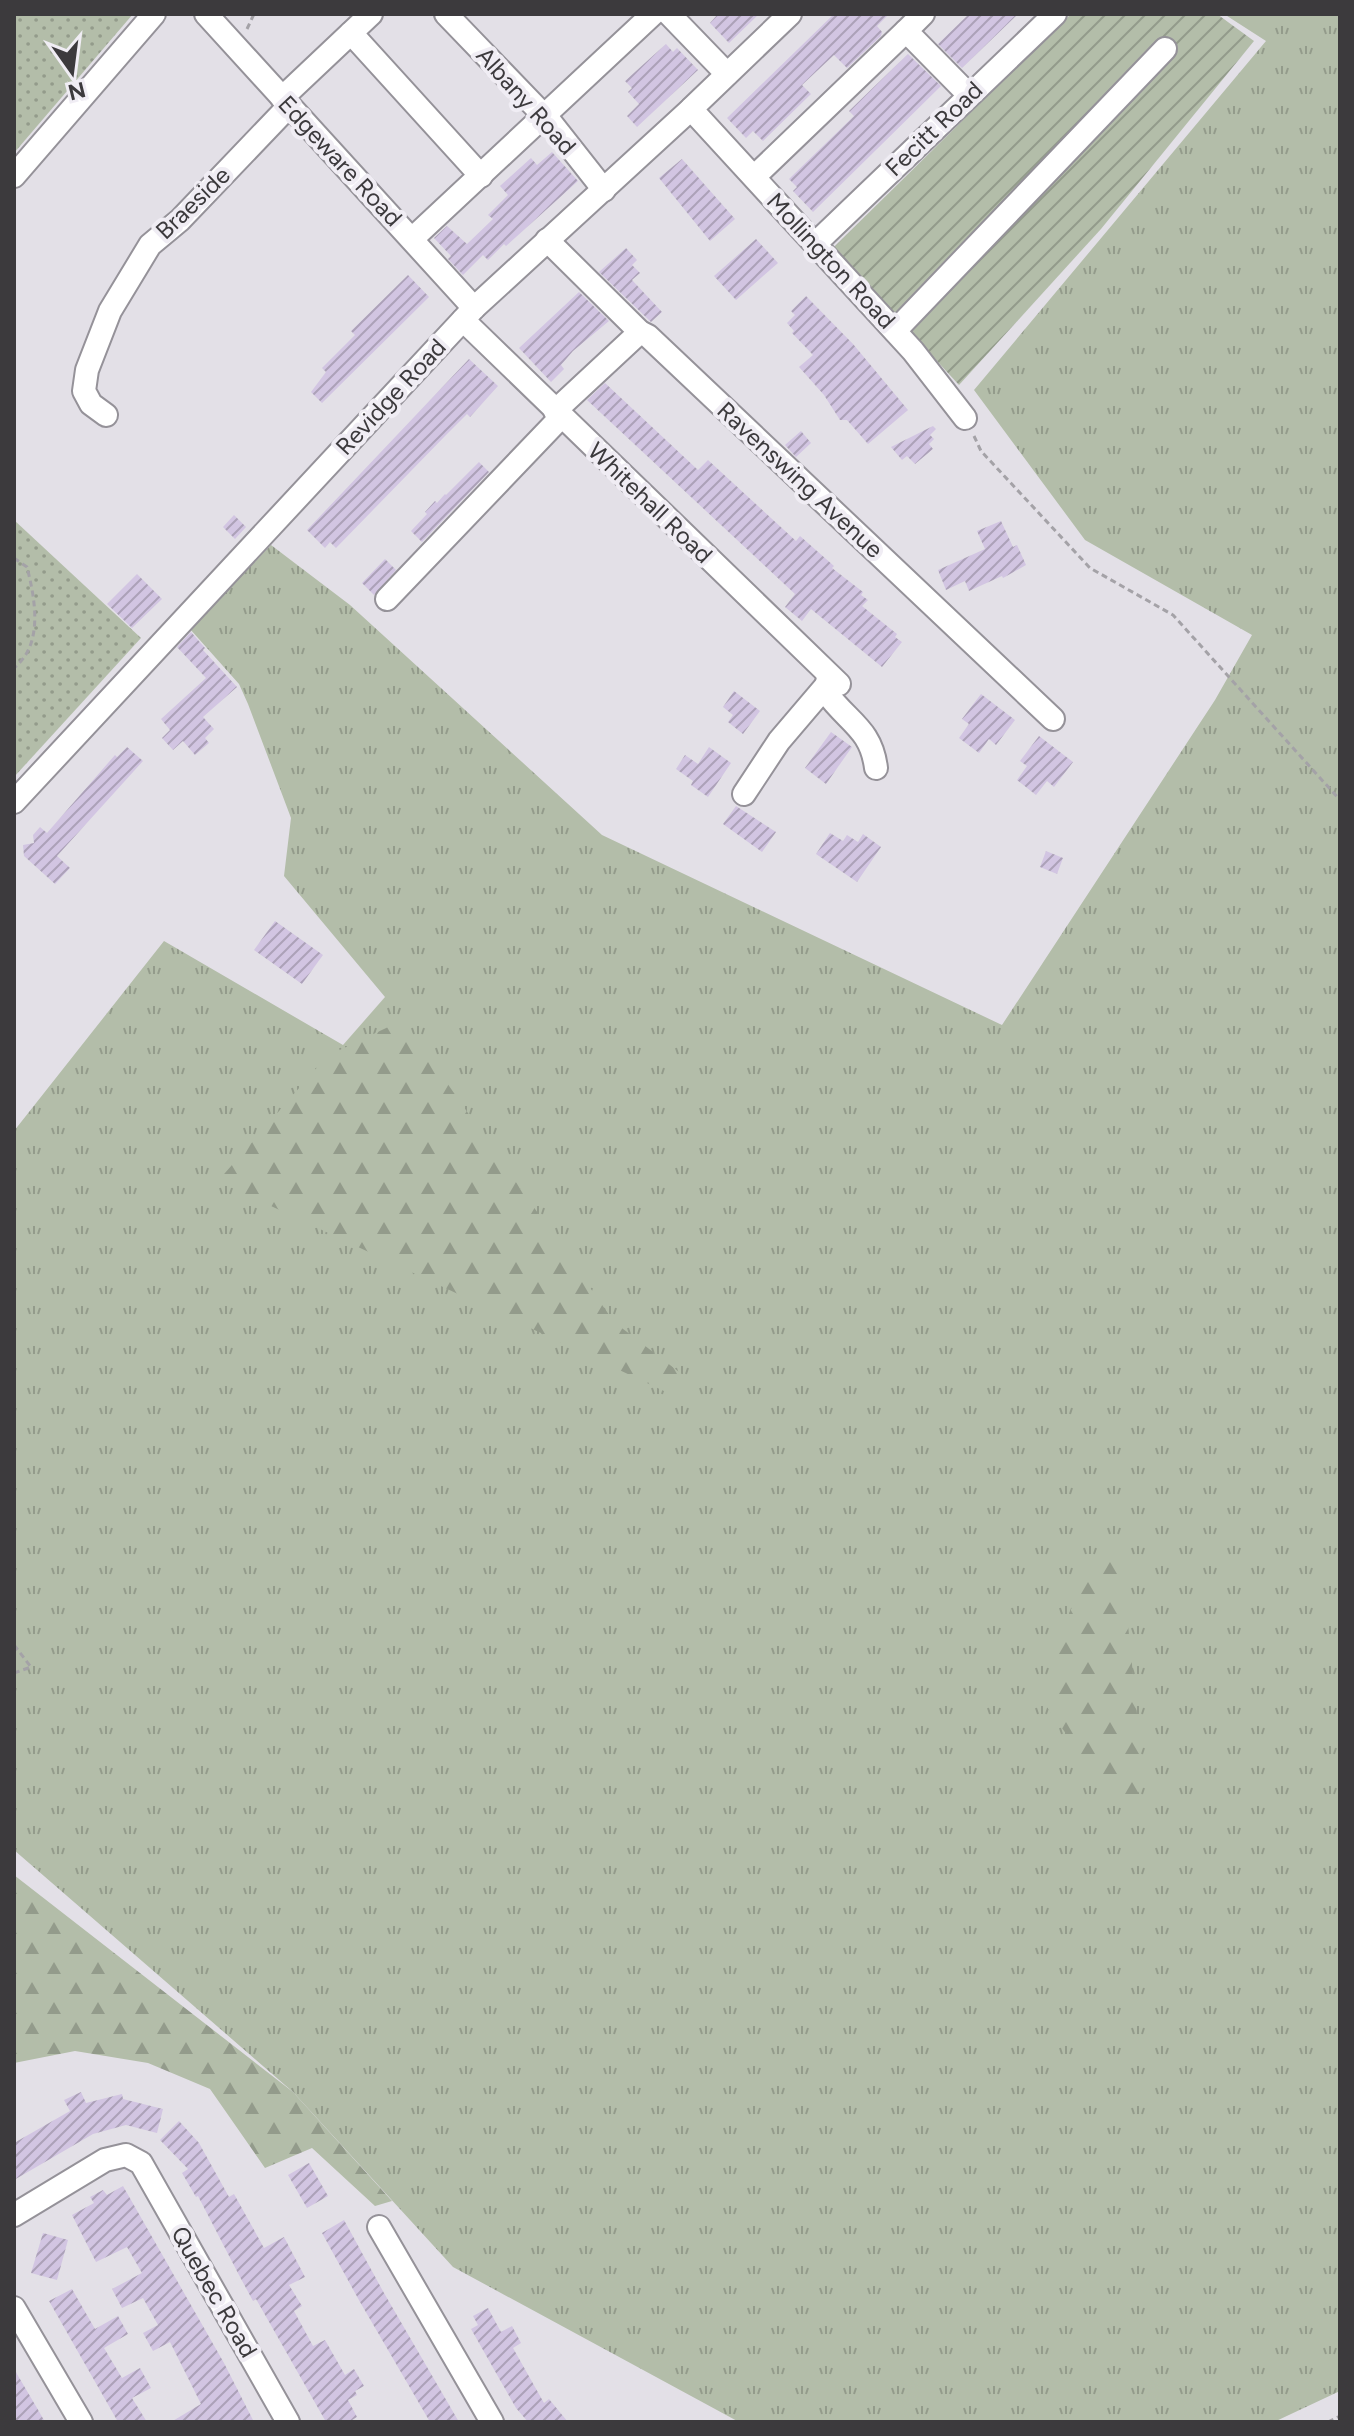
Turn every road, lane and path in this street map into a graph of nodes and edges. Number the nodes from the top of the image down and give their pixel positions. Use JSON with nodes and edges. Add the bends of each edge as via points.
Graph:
{"nodes":[{"id":1,"x":154,"y":14,"type":"edge"},
{"id":2,"x":206,"y":14,"type":"edge"},
{"id":3,"x":371,"y":14,"type":"edge"},
{"id":4,"x":446,"y":14,"type":"edge"},
{"id":5,"x":653,"y":14,"type":"edge"},
{"id":6,"x":669,"y":14,"type":"edge"},
{"id":7,"x":790,"y":14,"type":"edge"},
{"id":8,"x":923,"y":14,"type":"edge"},
{"id":9,"x":1055,"y":14,"type":"edge"},
{"id":10,"x":906,"y":31,"type":"junction"},
{"id":11,"x":351,"y":33,"type":"junction"},
{"id":12,"x":1165,"y":49,"type":"dead end"},
{"id":13,"x":727,"y":74,"type":"junction"},
{"id":14,"x":969,"y":95,"type":"junction"},
{"id":15,"x":286,"y":102,"type":"junction"},
{"id":16,"x":691,"y":109,"type":"junction"},
{"id":17,"x":545,"y":117,"type":"junction"},
{"id":18,"x":14,"y":176,"type":"edge"},
{"id":19,"x":481,"y":176,"type":"junction"},
{"id":20,"x":754,"y":177,"type":"junction"},
{"id":21,"x":604,"y":190,"type":"junction"},
{"id":22,"x":412,"y":239,"type":"junction"},
{"id":23,"x":547,"y":240,"type":"junction"},
{"id":24,"x":815,"y":244,"type":"junction"},
{"id":25,"x":468,"y":314,"type":"junction"},
{"id":26,"x":895,"y":331,"type":"junction"},
{"id":27,"x":640,"y":332,"type":"junction"},
{"id":28,"x":558,"y":414,"type":"junction"},
{"id":29,"x":106,"y":415,"type":"dead end"},
{"id":30,"x":965,"y":418,"type":"joint"},
{"id":31,"x":14,"y":558,"type":"edge"},
{"id":32,"x":387,"y":599,"type":"dead end"},
{"id":33,"x":14,"y":668,"type":"edge"},
{"id":34,"x":831,"y":682,"type":"junction"},
{"id":35,"x":1053,"y":719,"type":"dead end"},
{"id":36,"x":876,"y":768,"type":"dead end"},
{"id":37,"x":744,"y":794,"type":"dead end"},
{"id":38,"x":1340,"y":800,"type":"edge"},
{"id":39,"x":14,"y":802,"type":"edge"},
{"id":40,"x":14,"y":1645,"type":"edge"},
{"id":41,"x":14,"y":1673,"type":"edge"},
{"id":42,"x":14,"y":2215,"type":"edge"},
{"id":43,"x":379,"y":2227,"type":"dead end"},
{"id":44,"x":14,"y":2308,"type":"edge"},
{"id":45,"x":1340,"y":2416,"type":"edge"},
{"id":46,"x":81,"y":2422,"type":"edge"},
{"id":47,"x":288,"y":2422,"type":"edge"},
{"id":48,"x":492,"y":2422,"type":"edge"},
{"id":49,"x":1328,"y":2422,"type":"edge"}],
"edges":[{"from":1,"to":18,"type":"street"},
{"from":2,"to":15,"type":"street","name":"Edgeware Road"},
{"from":3,"to":11,"type":"street","name":"Braeside"},
{"from":4,"to":17,"type":"street","name":"Albany Road"},
{"from":5,"to":17,"type":"street"},
{"from":6,"to":13,"type":"street"},
{"from":7,"to":13,"type":"street","name":"Revidge Road"},
{"from":8,"to":10,"type":"street"},
{"from":9,"to":14,"type":"street","name":"Fecitt Road"},
{"from":10,"to":14,"type":"street"},
{"from":10,"to":20,"type":"street"},
{"from":11,"to":15,"type":"street","name":"Braeside"},
{"from":11,"to":19,"type":"street"},
{"from":12,"to":26,"type":"street"},
{"from":13,"to":16,"type":"street","name":"Revidge Road"},
{"from":14,"to":24,"type":"street","name":"Fecitt Road"},
{"from":15,"to":22,"type":"street","name":"Edgeware Road"},
{"from":15,"to":29,"type":"street","name":"Braeside","via":[[180,220],[150,245],[110,311],[84,391]]},
{"from":16,"to":20,"type":"street","name":"Mollington Road"},
{"from":16,"to":21,"type":"street","name":"Revidge Road"},
{"from":17,"to":19,"type":"street"},
{"from":17,"to":21,"type":"street","name":"Albany Road"},
{"from":19,"to":22,"type":"street"},
{"from":20,"to":24,"type":"street","name":"Mollington Road"},
{"from":21,"to":23,"type":"street","name":"Revidge Road"},
{"from":22,"to":25,"type":"street","name":"Edgeware Road"},
{"from":23,"to":25,"type":"street","name":"Revidge Road"},
{"from":23,"to":27,"type":"street","name":"Ravenswing Avenue"},
{"from":24,"to":26,"type":"street","name":"Mollington Road"},
{"from":25,"to":28,"type":"street","name":"Whitehall Road"},
{"from":25,"to":39,"type":"street","name":"Revidge Road"},
{"from":26,"to":30,"type":"street","name":"Mollington Road"},
{"from":27,"to":28,"type":"street"},
{"from":27,"to":35,"type":"street","name":"Ravenswing Avenue"},
{"from":28,"to":32,"type":"street"},
{"from":28,"to":34,"type":"street","name":"Whitehall Road"},
{"from":30,"to":38,"type":"path","via":[[981,451],[1090,568],[1173,615]]},
{"from":31,"to":33,"type":"path","via":[[27,567],[37,604],[31,642]]},
{"from":34,"to":36,"type":"street","name":"Whitehall Road","via":[[828,696],[872,745]]},
{"from":34,"to":37,"type":"street","via":[[779,741]]},
{"from":40,"to":41,"type":"path","via":[[31,1667]]},
{"from":42,"to":47,"type":"street","name":"Quebec Road","via":[[105,2160],[126,2155],[141,2163]]},
{"from":43,"to":48,"type":"street"},
{"from":44,"to":46,"type":"street"},
{"from":45,"to":49,"type":"path"}]}
